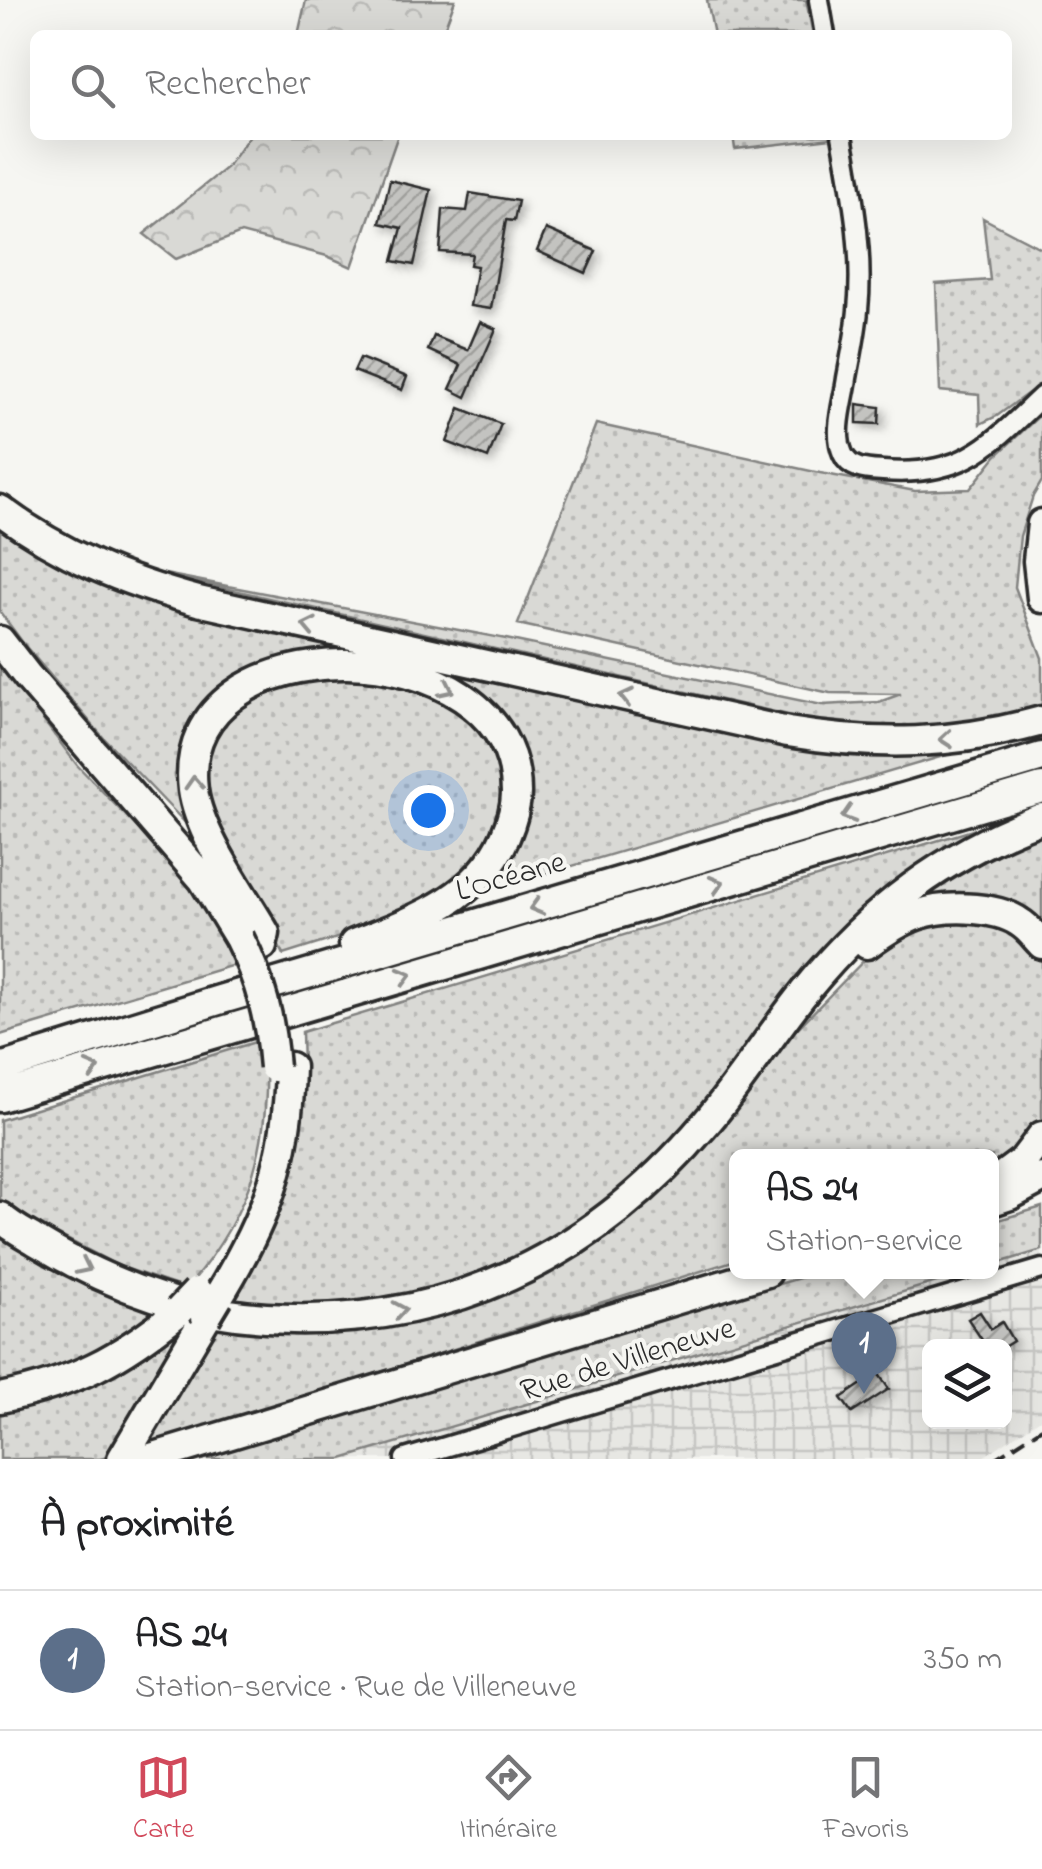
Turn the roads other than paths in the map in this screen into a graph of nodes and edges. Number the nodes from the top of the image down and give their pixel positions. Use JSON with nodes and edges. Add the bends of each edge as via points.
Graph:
{"nodes":[{"id":1,"x":820,"y":0,"type":"edge"},
{"id":2,"x":824,"y":30,"type":"edge"},
{"id":3,"x":843,"y":140,"type":"edge"},
{"id":4,"x":1042,"y":396,"type":"edge"},
{"id":5,"x":0,"y":510,"type":"edge"},
{"id":6,"x":1042,"y":524,"type":"edge"},
{"id":7,"x":1042,"y":598,"type":"edge"},
{"id":8,"x":0,"y":641,"type":"edge"},
{"id":9,"x":1042,"y":721,"type":"edge"},
{"id":10,"x":1042,"y":758,"type":"edge"},
{"id":11,"x":1042,"y":788,"type":"edge"},
{"id":12,"x":1042,"y":818,"type":"edge"},
{"id":13,"x":255,"y":937,"type":"junction"},
{"id":14,"x":1042,"y":944,"type":"edge"},
{"id":15,"x":219,"y":1000,"type":"junction"},
{"id":16,"x":788,"y":1014,"type":"junction"},
{"id":17,"x":0,"y":1068,"type":"edge"},
{"id":18,"x":0,"y":1097,"type":"edge"},
{"id":19,"x":1042,"y":1136,"type":"edge"},
{"id":20,"x":1042,"y":1178,"type":"edge"},
{"id":21,"x":999,"y":1179,"type":"edge"},
{"id":22,"x":1042,"y":1195,"type":"edge"},
{"id":23,"x":999,"y":1199,"type":"edge"},
{"id":24,"x":999,"y":1212,"type":"edge"},
{"id":25,"x":0,"y":1217,"type":"edge"},
{"id":26,"x":1042,"y":1270,"type":"edge"},
{"id":27,"x":743,"y":1279,"type":"edge"},
{"id":28,"x":200,"y":1304,"type":"junction"},
{"id":29,"x":0,"y":1398,"type":"edge"},
{"id":30,"x":122,"y":1459,"type":"edge"},
{"id":31,"x":148,"y":1459,"type":"edge"},
{"id":32,"x":404,"y":1459,"type":"edge"}],
"edges":[{"from":1,"to":2,"type":"street"},
{"from":3,"to":4,"type":"street","via":[[860,259],[839,429],[844,457],[853,466],[901,472],[958,464],[995,442]]},
{"from":9,"to":5,"type":"highway","one_way":true,"via":[[914,742],[788,732],[151,588],[79,560]]},
{"from":6,"to":7,"type":"highway"},
{"from":8,"to":13,"type":"highway"},
{"from":10,"to":15,"type":"highway","name":"L’Océane","one_way":true},
{"from":18,"to":11,"type":"highway","name":"L’Océane","one_way":true},
{"from":12,"to":16,"type":"highway","via":[[946,862],[894,900]]},
{"from":13,"to":15,"type":"highway","one_way":true,"via":[[193,792],[202,733],[226,701],[286,670],[359,665],[440,684],[491,720],[512,761],[516,798],[510,825],[484,871],[451,900],[410,922],[288,966]]},
{"from":13,"to":28,"type":"highway","bridge":true,"via":[[254,968],[282,1067],[248,1208]]},
{"from":14,"to":16,"type":"highway","via":[[1018,921],[987,910],[931,909],[865,945],[800,1010]]},
{"from":15,"to":17,"type":"highway","name":"L’Océane"},
{"from":25,"to":16,"type":"highway","one_way":true,"via":[[60,1256],[207,1311],[299,1320],[428,1305],[513,1276],[618,1211],[709,1120]]},
{"from":19,"to":21,"type":"highway"},
{"from":20,"to":23,"type":"highway"},
{"from":22,"to":24,"type":"highway"},
{"from":26,"to":32,"type":"street","name":"Rue de Villeneuve"},
{"from":27,"to":31,"type":"highway"},
{"from":28,"to":29,"type":"highway","via":[[80,1376]]},
{"from":28,"to":30,"type":"highway"}]}
